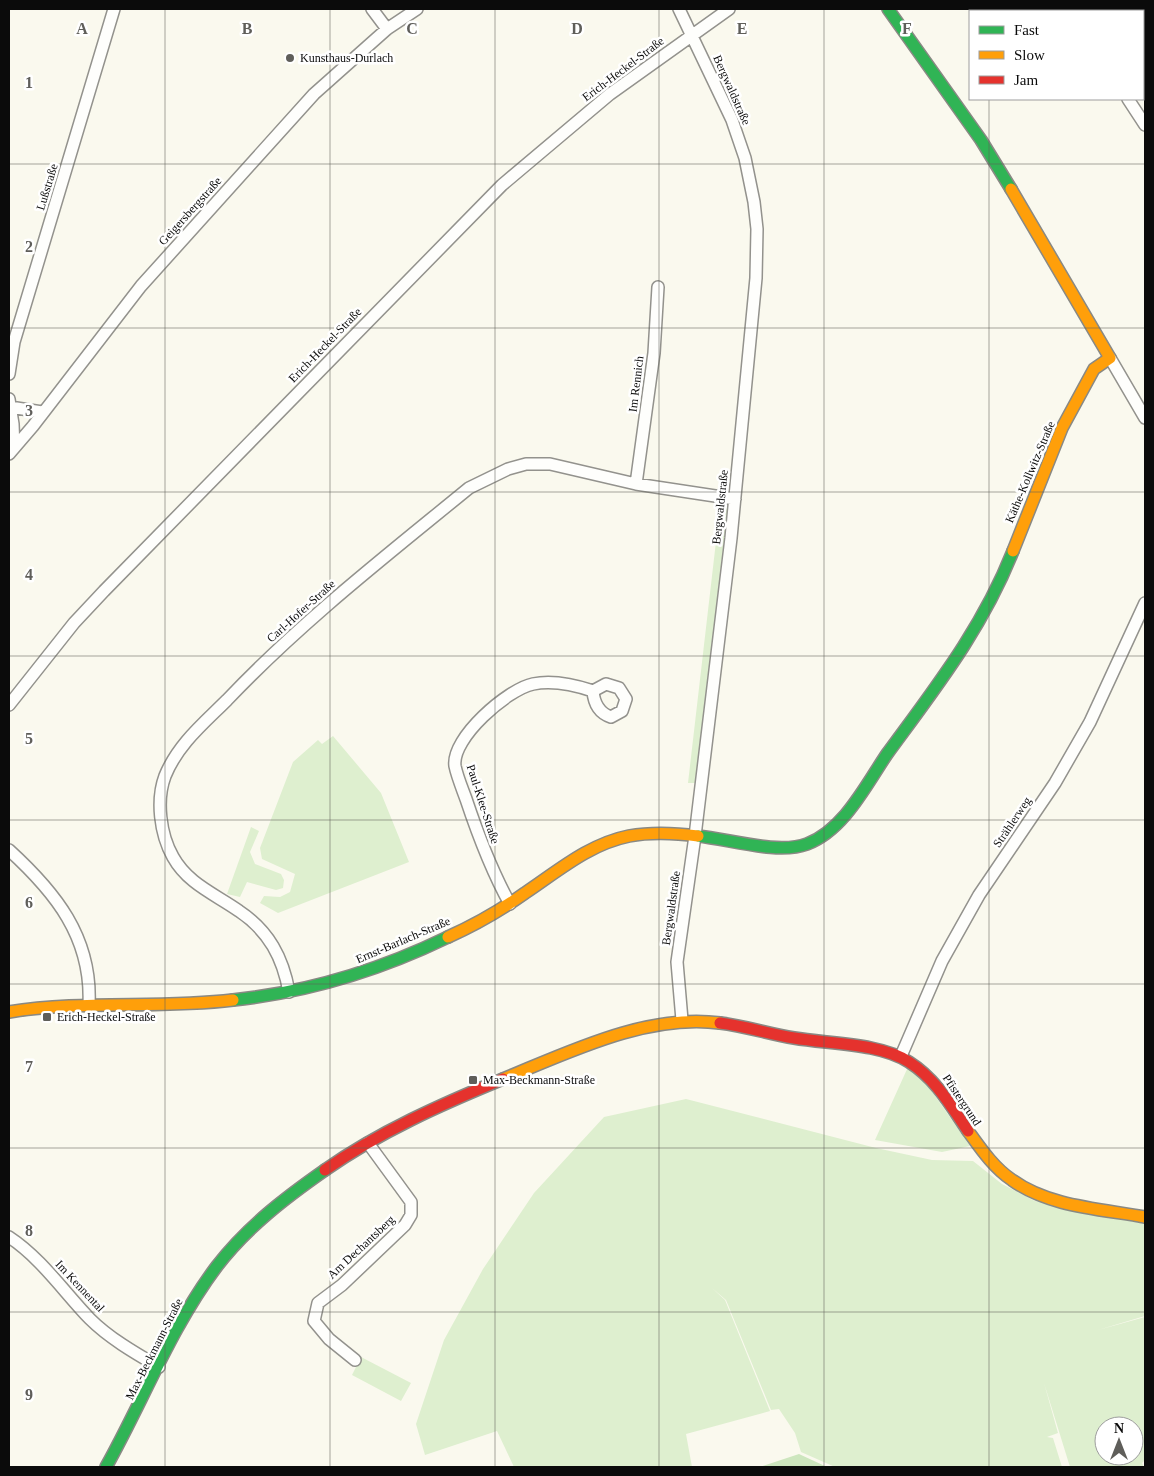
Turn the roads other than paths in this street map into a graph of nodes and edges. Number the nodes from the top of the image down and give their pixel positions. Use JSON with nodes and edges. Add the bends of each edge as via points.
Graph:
{"nodes":[{"id":1,"x":114,"y":9,"type":"edge"},
{"id":2,"x":372,"y":9,"type":"edge"},
{"id":3,"x":416,"y":9,"type":"edge"},
{"id":4,"x":679,"y":9,"type":"edge"},
{"id":5,"x":729,"y":9,"type":"edge"},
{"id":6,"x":888,"y":9,"type":"edge"},
{"id":7,"x":388,"y":30,"type":"junction"},
{"id":8,"x":691,"y":34,"type":"junction"},
{"id":9,"x":1129,"y":100,"type":"edge"},
{"id":10,"x":1145,"y":125,"type":"edge"},
{"id":11,"x":658,"y":287,"type":"dead end"},
{"id":12,"x":1110,"y":358,"type":"junction"},
{"id":13,"x":9,"y":374,"type":"edge"},
{"id":14,"x":10,"y":403,"type":"edge"},
{"id":15,"x":42,"y":412,"type":"junction"},
{"id":16,"x":1145,"y":418,"type":"edge"},
{"id":17,"x":11,"y":451,"type":"edge"},
{"id":18,"x":636,"y":484,"type":"junction"},
{"id":19,"x":735,"y":499,"type":"junction"},
{"id":20,"x":1145,"y":603,"type":"edge"},
{"id":21,"x":593,"y":691,"type":"dead end"},
{"id":22,"x":9,"y":705,"type":"edge"},
{"id":23,"x":695,"y":836,"type":"junction"},
{"id":24,"x":9,"y":850,"type":"edge"},
{"id":25,"x":510,"y":904,"type":"junction"},
{"id":26,"x":289,"y":992,"type":"junction"},
{"id":27,"x":89,"y":1004,"type":"junction"},
{"id":28,"x":9,"y":1012,"type":"edge"},
{"id":29,"x":682,"y":1020,"type":"junction"},
{"id":30,"x":901,"y":1056,"type":"junction"},
{"id":31,"x":368,"y":1143,"type":"junction"},
{"id":32,"x":1145,"y":1217,"type":"edge"},
{"id":33,"x":9,"y":1237,"type":"edge"},
{"id":34,"x":355,"y":1360,"type":"dead end"},
{"id":35,"x":159,"y":1367,"type":"junction"},
{"id":36,"x":106,"y":1467,"type":"edge"}],
"edges":[{"from":1,"to":13,"type":"street","name":"Lußstraße","via":[[14,342]]},
{"from":2,"to":7,"type":"street"},
{"from":3,"to":7,"type":"street","name":"Geigersbergstraße"},
{"from":4,"to":8,"type":"street","name":"Bergwaldstraße"},
{"from":5,"to":8,"type":"street"},
{"from":6,"to":12,"type":"street","via":[[981,140]]},
{"from":7,"to":15,"type":"street","name":"Geigersbergstraße","via":[[314,94],[141,286]]},
{"from":8,"to":19,"type":"street","name":"Bergwaldstraße","via":[[732,120],[745,158],[757,229],[756,278]]},
{"from":8,"to":22,"type":"street","name":"Erich-Heckel-Straße","via":[[610,94],[502,184],[92,604]]},
{"from":9,"to":10,"type":"street"},
{"from":11,"to":18,"type":"street","name":"Im Rennich","via":[[654,353]]},
{"from":12,"to":16,"type":"street"},
{"from":12,"to":23,"type":"street","name":"Käthe-Kollwitz-Straße","via":[[1094,369],[1062,428],[997,591],[984,615],[926,702],[845,813],[817,839],[793,847]]},
{"from":14,"to":15,"type":"street"},
{"from":14,"to":17,"type":"street"},
{"from":15,"to":17,"type":"street","name":"Geigersbergstraße"},
{"from":18,"to":19,"type":"street","name":"Carl-Hofer-Straße"},
{"from":18,"to":26,"type":"street","name":"Carl-Hofer-Straße","via":[[550,464],[526,464],[496,473],[469,488],[315,614],[186,740],[165,776],[161,792],[163,832],[172,856],[191,881],[240,911],[269,938],[281,960]]},
{"from":19,"to":23,"type":"street","name":"Bergwaldstraße"},
{"from":20,"to":30,"type":"street","name":"Strählerweg","via":[[1090,722],[1054,784],[979,895],[942,961]]},
{"from":21,"to":25,"type":"street","name":"Paul-Klee-Straße","via":[[548,683],[525,686],[481,720],[458,746],[455,765],[465,798],[492,873]]},
{"from":23,"to":25,"type":"street","name":"Ernst-Barlach-Straße","via":[[640,834],[607,842],[580,856]]},
{"from":23,"to":29,"type":"street","name":"Bergwaldstraße","via":[[677,962]]},
{"from":24,"to":27,"type":"street","via":[[50,890],[71,922],[82,947],[90,985]]},
{"from":25,"to":26,"type":"street","name":"Ernst-Barlach-Straße","via":[[400,958],[355,975]]},
{"from":26,"to":27,"type":"street","name":"Ernst-Barlach-Straße","via":[[184,1004]]},
{"from":27,"to":28,"type":"street","name":"Ernst-Barlach-Straße"},
{"from":29,"to":30,"type":"street","name":"Pfistergrund","via":[[711,1022]]},
{"from":29,"to":31,"type":"street","name":"Max-Beckmann-Straße","via":[[653,1024],[528,1068],[442,1105]]},
{"from":30,"to":32,"type":"street","name":"Pfistergrund","via":[[920,1067],[938,1085],[978,1148],[1013,1182],[1050,1198]]},
{"from":31,"to":34,"type":"street","name":"Am Dechantsberg","via":[[412,1207],[405,1225],[342,1285],[318,1303],[314,1321]]},
{"from":31,"to":35,"type":"street","name":"Max-Beckmann-Straße","via":[[310,1180],[250,1229],[218,1265],[193,1303]]},
{"from":33,"to":35,"type":"street","name":"Im Kennental","via":[[91,1320],[128,1349]]},
{"from":35,"to":36,"type":"street","name":"Max-Beckmann-Straße"}]}
